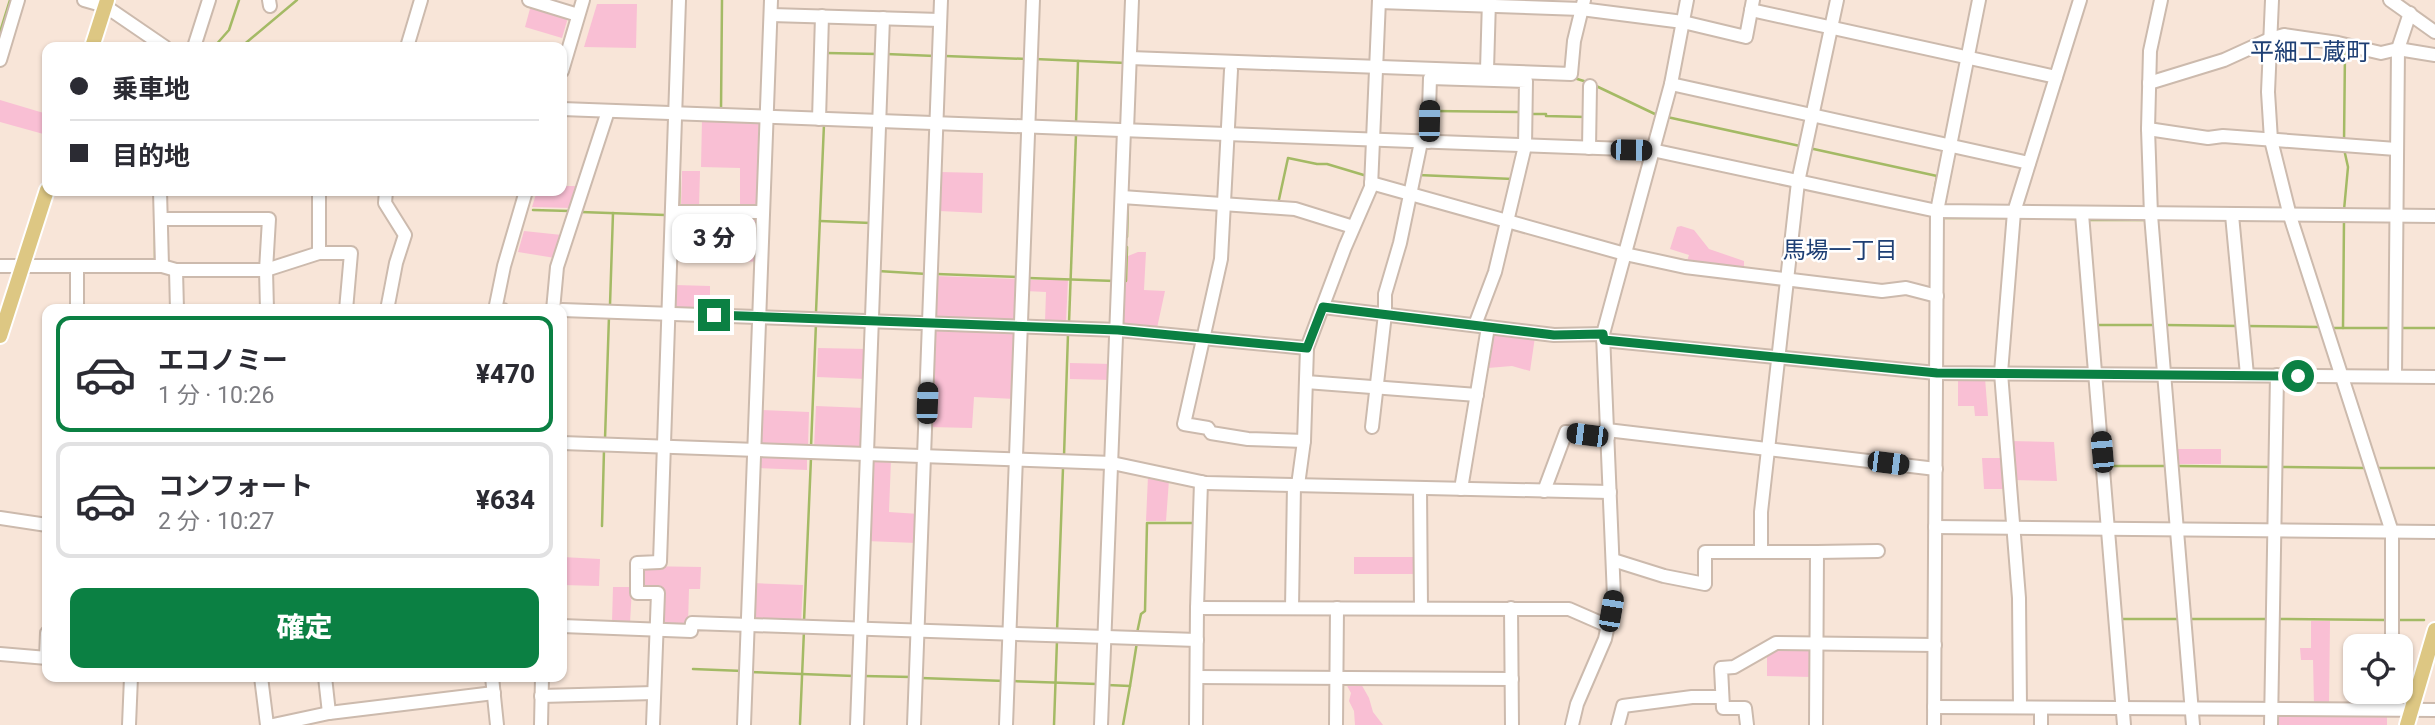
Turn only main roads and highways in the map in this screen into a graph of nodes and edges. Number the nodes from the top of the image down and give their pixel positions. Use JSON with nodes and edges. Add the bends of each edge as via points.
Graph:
{"nodes":[{"id":1,"x":106,"y":3,"type":"edge"},
{"id":2,"x":94,"y":42,"type":"edge"},
{"id":3,"x":45,"y":196,"type":"edge"},
{"id":4,"x":0,"y":337,"type":"edge"},
{"id":5,"x":2435,"y":630,"type":"edge"},
{"id":6,"x":2407,"y":725,"type":"edge"}],
"edges":[{"from":1,"to":2,"type":"main road"},
{"from":3,"to":4,"type":"main road"},
{"from":5,"to":6,"type":"main road"}]}
